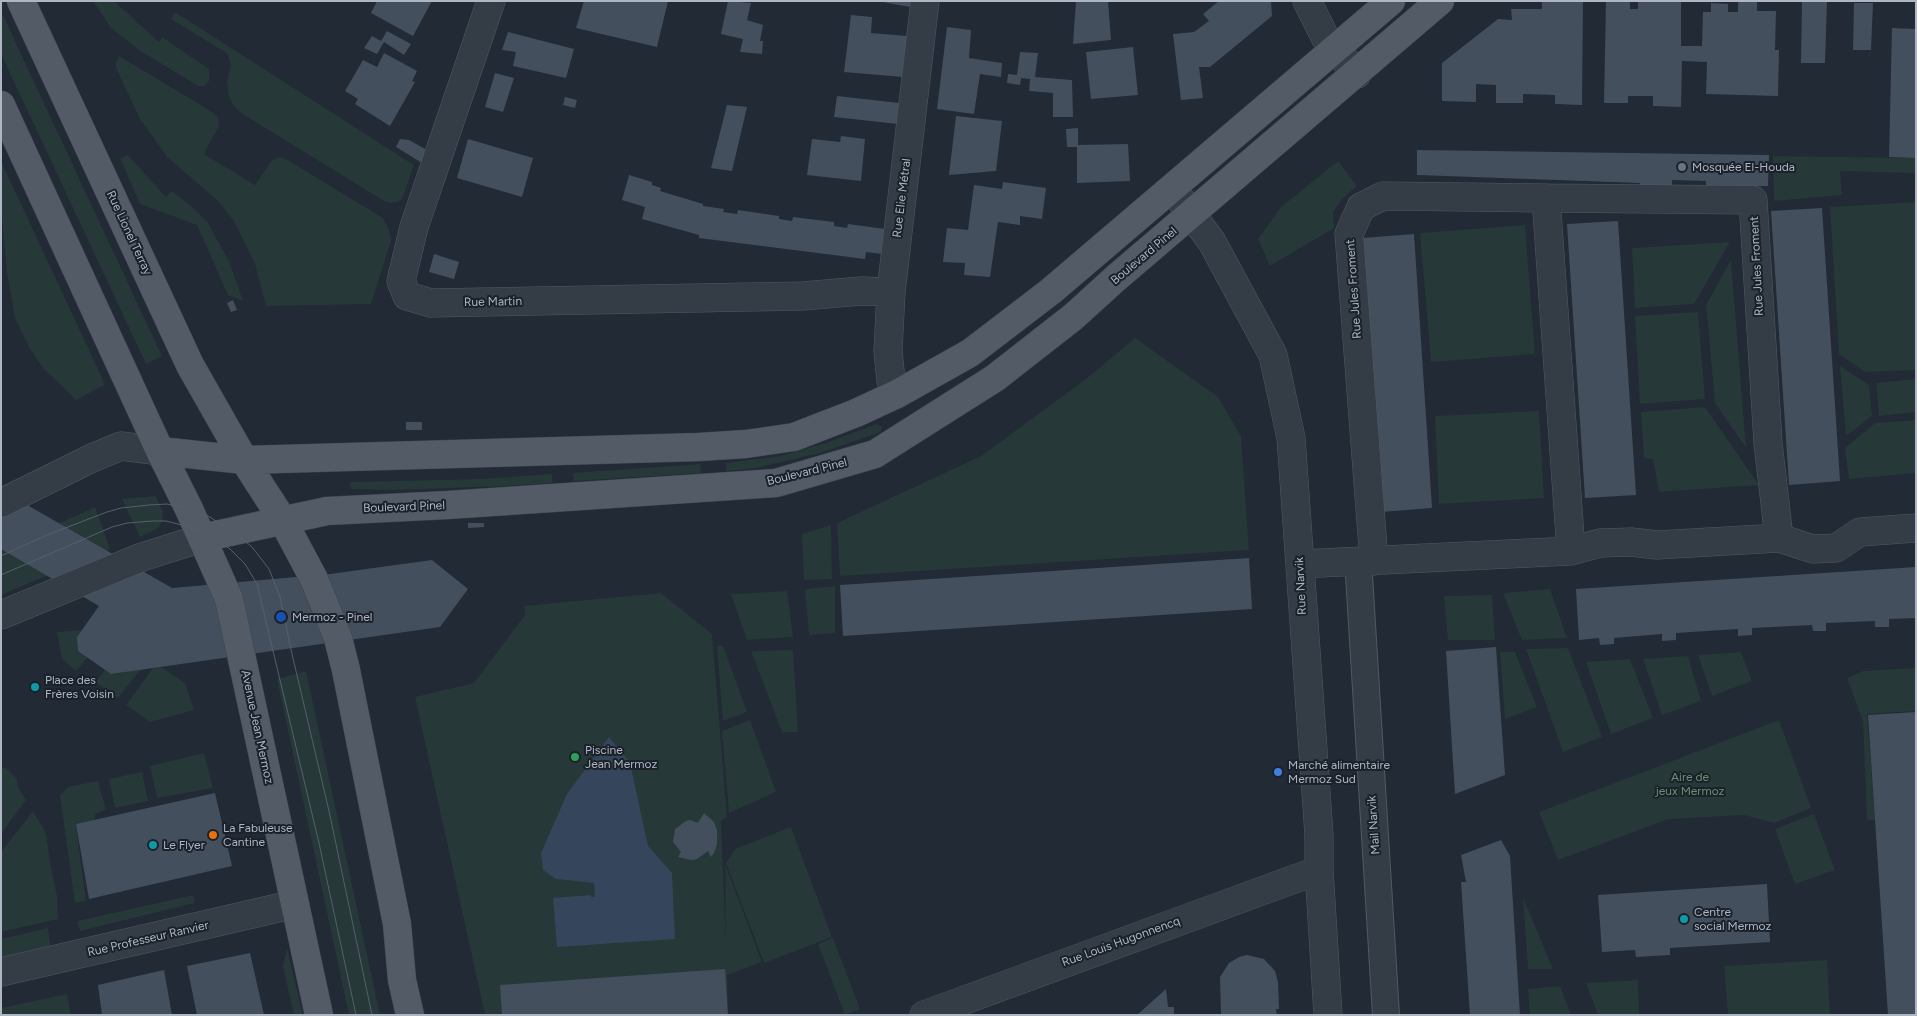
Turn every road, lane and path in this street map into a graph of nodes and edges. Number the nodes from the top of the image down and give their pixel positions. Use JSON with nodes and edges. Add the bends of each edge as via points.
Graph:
{"nodes":[{"id":1,"x":20,"y":1,"type":"edge"},
{"id":2,"x":490,"y":1,"type":"edge"},
{"id":3,"x":925,"y":1,"type":"edge"},
{"id":4,"x":1307,"y":1,"type":"edge"},
{"id":5,"x":1391,"y":1,"type":"edge"},
{"id":6,"x":1440,"y":1,"type":"edge"},
{"id":7,"x":1336,"y":49,"type":"junction"},
{"id":8,"x":1357,"y":74,"type":"junction"},
{"id":9,"x":1,"y":105,"type":"edge"},
{"id":10,"x":1172,"y":188,"type":"junction"},
{"id":11,"x":1546,"y":198,"type":"junction"},
{"id":12,"x":1193,"y":214,"type":"junction"},
{"id":13,"x":891,"y":292,"type":"junction"},
{"id":14,"x":897,"y":394,"type":"junction"},
{"id":15,"x":160,"y":451,"type":"junction"},
{"id":16,"x":244,"y":460,"type":"junction"},
{"id":17,"x":1,"y":503,"type":"edge"},
{"id":18,"x":282,"y":520,"type":"junction"},
{"id":19,"x":1916,"y":528,"type":"edge"},
{"id":20,"x":202,"y":538,"type":"junction"},
{"id":21,"x":1779,"y":538,"type":"junction"},
{"id":22,"x":1571,"y":551,"type":"junction"},
{"id":23,"x":1300,"y":564,"type":"junction"},
{"id":24,"x":1366,"y":568,"type":"junction"},
{"id":25,"x":1,"y":615,"type":"edge"},
{"id":26,"x":1319,"y":870,"type":"junction"},
{"id":27,"x":295,"y":904,"type":"junction"},
{"id":28,"x":1,"y":972,"type":"edge"},
{"id":29,"x":319,"y":1015,"type":"edge"},
{"id":30,"x":410,"y":1015,"type":"edge"},
{"id":31,"x":924,"y":1015,"type":"edge"},
{"id":32,"x":1328,"y":1015,"type":"edge"},
{"id":33,"x":1386,"y":1015,"type":"edge"}],
"edges":[{"from":1,"to":16,"type":"main road","name":"Rue Lionel Terray","via":[[190,365]]},
{"from":2,"to":13,"type":"street","name":"Rue Martin","via":[[414,227],[401,281],[407,296],[431,303]]},
{"from":3,"to":13,"type":"street","name":"Rue Elie Métral"},
{"from":4,"to":7,"type":"street","via":[[1325,37]]},
{"from":5,"to":7,"type":"main road"},
{"from":6,"to":8,"type":"main road","name":"Boulevard Pinel"},
{"from":7,"to":8,"type":"street"},
{"from":7,"to":10,"type":"main road"},
{"from":8,"to":12,"type":"main road","name":"Boulevard Pinel"},
{"from":9,"to":15,"type":"main road"},
{"from":10,"to":12,"type":"street","name":"Rue Narvik"},
{"from":10,"to":14,"type":"main road","via":[[1051,292],[978,347]]},
{"from":11,"to":21,"type":"street","name":"Rue Jules Froment","via":[[1753,200],[1768,443]]},
{"from":11,"to":22,"type":"street"},
{"from":11,"to":24,"type":"street","name":"Rue Jules Froment","via":[[1383,196],[1361,206],[1349,234]]},
{"from":12,"to":18,"type":"main road","name":"Boulevard Pinel","via":[[1073,317],[995,378],[875,454],[776,482],[448,506],[334,510]]},
{"from":12,"to":23,"type":"street","name":"Rue Narvik","via":[[1212,242],[1273,356],[1292,438]]},
{"from":13,"to":14,"type":"street","name":"Rue Elie Métral","via":[[888,351]]},
{"from":14,"to":16,"type":"main road","via":[[856,414],[794,437],[746,444]]},
{"from":15,"to":16,"type":"main road"},
{"from":15,"to":17,"type":"street","via":[[121,446]]},
{"from":15,"to":20,"type":"main road","name":"Avenue Jean Mermoz"},
{"from":16,"to":18,"type":"main road"},
{"from":18,"to":20,"type":"main road","name":"Boulevard Pinel"},
{"from":18,"to":30,"type":"main road","via":[[314,580],[338,638],[397,924],[402,980]]},
{"from":19,"to":21,"type":"street","via":[[1860,532],[1836,548],[1813,549]]},
{"from":20,"to":25,"type":"street","name":"Boulevard Pinel","via":[[142,557]]},
{"from":20,"to":27,"type":"main road","name":"Avenue Jean Mermoz","via":[[229,599]]},
{"from":21,"to":22,"type":"street","via":[[1657,545],[1600,543]]},
{"from":22,"to":24,"type":"street"},
{"from":23,"to":24,"type":"street"},
{"from":23,"to":26,"type":"street","name":"Rue Narvik"},
{"from":24,"to":33,"type":"street","name":"Mail Narvik"},
{"from":26,"to":31,"type":"street","name":"Rue Louis Hugonnencq"},
{"from":26,"to":32,"type":"street","name":"Rue Narvik"},
{"from":27,"to":28,"type":"street","name":"Rue Professeur Ranvier"},
{"from":27,"to":29,"type":"main road","name":"Avenue Jean Mermoz"}]}
